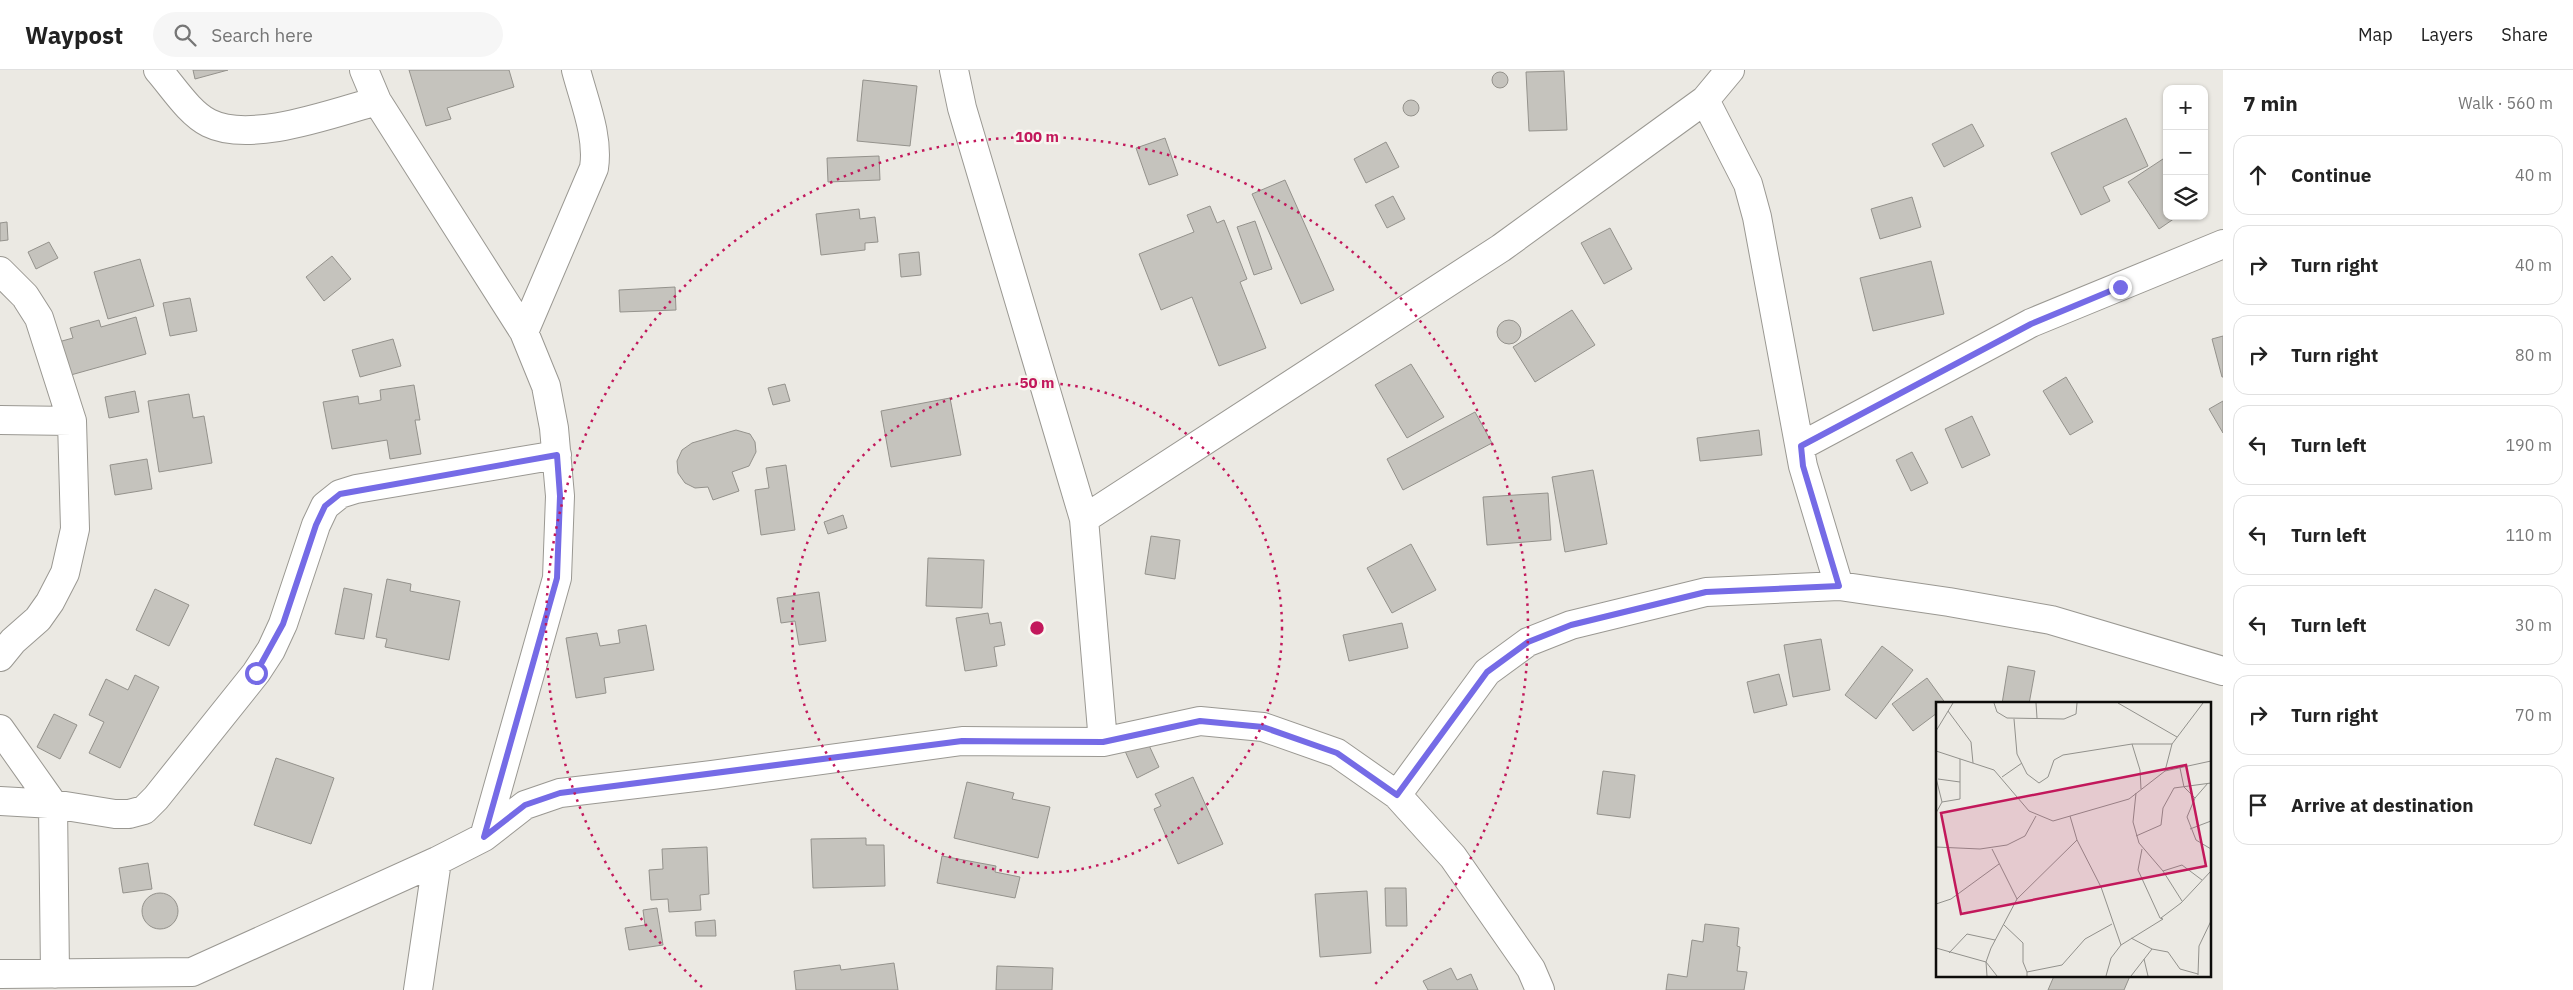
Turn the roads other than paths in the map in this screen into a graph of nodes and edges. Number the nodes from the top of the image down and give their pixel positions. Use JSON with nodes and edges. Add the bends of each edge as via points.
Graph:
{"nodes":[{"id":1,"x":158,"y":70,"type":"edge"},
{"id":2,"x":364,"y":70,"type":"edge"},
{"id":3,"x":576,"y":70,"type":"edge"},
{"id":4,"x":954,"y":70,"type":"edge"},
{"id":5,"x":1730,"y":70,"type":"edge"},
{"id":6,"x":1705,"y":100,"type":"junction"},
{"id":7,"x":377,"y":101,"type":"junction"},
{"id":8,"x":2223,"y":244,"type":"edge"},
{"id":9,"x":0,"y":271,"type":"edge"},
{"id":10,"x":524,"y":332,"type":"junction"},
{"id":11,"x":0,"y":420,"type":"edge"},
{"id":12,"x":72,"y":421,"type":"junction"},
{"id":13,"x":1801,"y":446,"type":"junction"},
{"id":14,"x":557,"y":455,"type":"junction"},
{"id":15,"x":1084,"y":519,"type":"junction"},
{"id":16,"x":1839,"y":586,"type":"junction"},
{"id":17,"x":0,"y":657,"type":"edge"},
{"id":18,"x":2223,"y":671,"type":"edge"},
{"id":19,"x":0,"y":729,"type":"edge"},
{"id":20,"x":1103,"y":742,"type":"junction"},
{"id":21,"x":1397,"y":795,"type":"junction"},
{"id":22,"x":0,"y":801,"type":"edge"},
{"id":23,"x":53,"y":804,"type":"junction"},
{"id":24,"x":484,"y":837,"type":"junction"},
{"id":25,"x":437,"y":861,"type":"junction"},
{"id":26,"x":0,"y":974,"type":"edge"},
{"id":27,"x":55,"y":974,"type":"junction"},
{"id":28,"x":190,"y":981,"type":"edge"},
{"id":29,"x":418,"y":990,"type":"edge"},
{"id":30,"x":1540,"y":990,"type":"edge"}],
"edges":[{"from":1,"to":7,"type":"street","via":[[208,123],[237,130],[268,129]]},
{"from":2,"to":7,"type":"street"},
{"from":3,"to":10,"type":"street","via":[[594,140],[594,168]]},
{"from":4,"to":15,"type":"street","via":[[962,108]]},
{"from":5,"to":6,"type":"street"},
{"from":6,"to":13,"type":"street","via":[[1748,184]]},
{"from":6,"to":15,"type":"street","via":[[1501,248]]},
{"from":7,"to":10,"type":"street"},
{"from":8,"to":13,"type":"street","via":[[2031,324]]},
{"from":9,"to":12,"type":"street","via":[[25,296],[39,318]]},
{"from":10,"to":14,"type":"street","via":[[546,386]]},
{"from":11,"to":12,"type":"street"},
{"from":12,"to":17,"type":"street","via":[[75,529],[65,573],[38,619],[13,640]]},
{"from":13,"to":16,"type":"street","via":[[1803,466]]},
{"from":14,"to":23,"type":"street","via":[[340,494],[325,506],[316,525],[271,650],[156,798],[144,810],[128,814]]},
{"from":14,"to":24,"type":"street","via":[[560,496],[557,578]]},
{"from":15,"to":20,"type":"street"},
{"from":16,"to":18,"type":"street","via":[[2051,620]]},
{"from":16,"to":21,"type":"street","via":[[1706,592],[1571,625],[1528,642],[1487,672]]},
{"from":19,"to":23,"type":"street"},
{"from":20,"to":21,"type":"street","via":[[1200,721],[1263,727],[1337,753]]},
{"from":20,"to":24,"type":"street","via":[[962,741],[560,793],[525,805]]},
{"from":21,"to":30,"type":"street","via":[[1453,857],[1531,969]]},
{"from":22,"to":23,"type":"street"},
{"from":23,"to":27,"type":"street"},
{"from":24,"to":25,"type":"street"},
{"from":25,"to":28,"type":"street"},
{"from":25,"to":29,"type":"street"},
{"from":26,"to":27,"type":"street"},
{"from":27,"to":28,"type":"street"}]}
